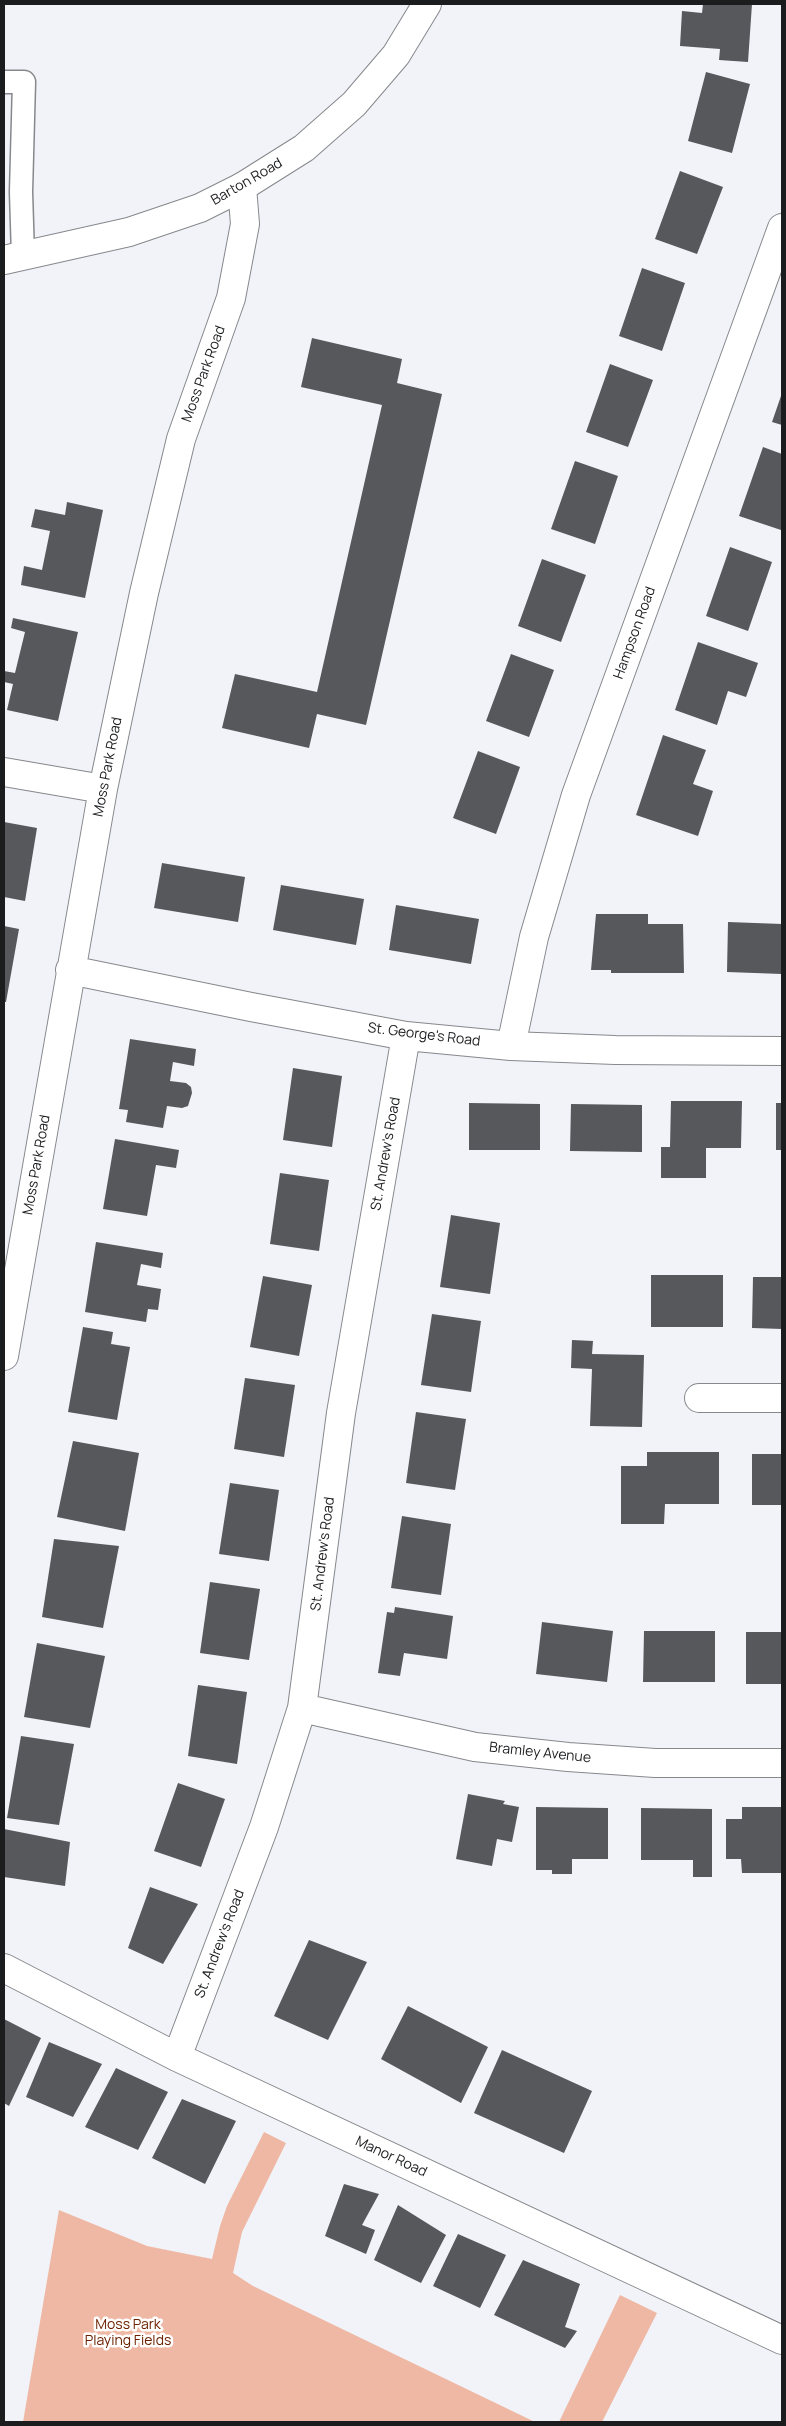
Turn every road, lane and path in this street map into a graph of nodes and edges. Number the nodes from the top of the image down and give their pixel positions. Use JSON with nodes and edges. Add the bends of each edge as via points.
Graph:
{"nodes":[{"id":1,"x":427,"y":4,"type":"edge"},
{"id":2,"x":4,"y":82,"type":"edge"},
{"id":3,"x":242,"y":187,"type":"junction"},
{"id":4,"x":782,"y":228,"type":"edge"},
{"id":5,"x":13,"y":258,"type":"edge"},
{"id":6,"x":4,"y":772,"type":"edge"},
{"id":7,"x":103,"y":789,"type":"junction"},
{"id":8,"x":70,"y":970,"type":"junction"},
{"id":9,"x":406,"y":1036,"type":"junction"},
{"id":10,"x":511,"y":1046,"type":"junction"},
{"id":11,"x":782,"y":1050,"type":"edge"},
{"id":12,"x":4,"y":1356,"type":"edge"},
{"id":13,"x":699,"y":1398,"type":"dead end"},
{"id":14,"x":782,"y":1398,"type":"edge"},
{"id":15,"x":302,"y":1708,"type":"junction"},
{"id":16,"x":782,"y":1763,"type":"edge"},
{"id":17,"x":4,"y":1968,"type":"edge"},
{"id":18,"x":177,"y":2057,"type":"junction"},
{"id":19,"x":782,"y":2340,"type":"edge"}],
"edges":[{"from":1,"to":3,"type":"street","name":"Barton Road","via":[[396,55],[354,104],[304,148]]},
{"from":2,"to":5,"type":"lane","via":[[24,82],[21,192]]},
{"from":3,"to":5,"type":"street","name":"Barton Road","via":[[200,208],[129,232]]},
{"from":3,"to":7,"type":"street","name":"Moss Park Road","via":[[245,224],[231,298],[181,439],[144,593]]},
{"from":4,"to":10,"type":"street","name":"Hampson Road","via":[[576,794],[534,937]]},
{"from":6,"to":7,"type":"street"},
{"from":7,"to":8,"type":"street","name":"Moss Park Road"},
{"from":8,"to":9,"type":"street","name":"St. George's Road"},
{"from":8,"to":12,"type":"street","name":"Moss Park Road"},
{"from":9,"to":10,"type":"street","name":"St. George's Road"},
{"from":9,"to":15,"type":"street","name":"St. Andrew's Road","via":[[341,1413]]},
{"from":10,"to":11,"type":"street","name":"St. George's Road"},
{"from":13,"to":14,"type":"street"},
{"from":15,"to":16,"type":"street","name":"Bramley Avenue","via":[[475,1747],[654,1763]]},
{"from":15,"to":18,"type":"street","name":"St. Andrew's Road","via":[[264,1827]]},
{"from":17,"to":18,"type":"street","name":"Manor Road"},
{"from":18,"to":19,"type":"street","name":"Manor Road"}]}
